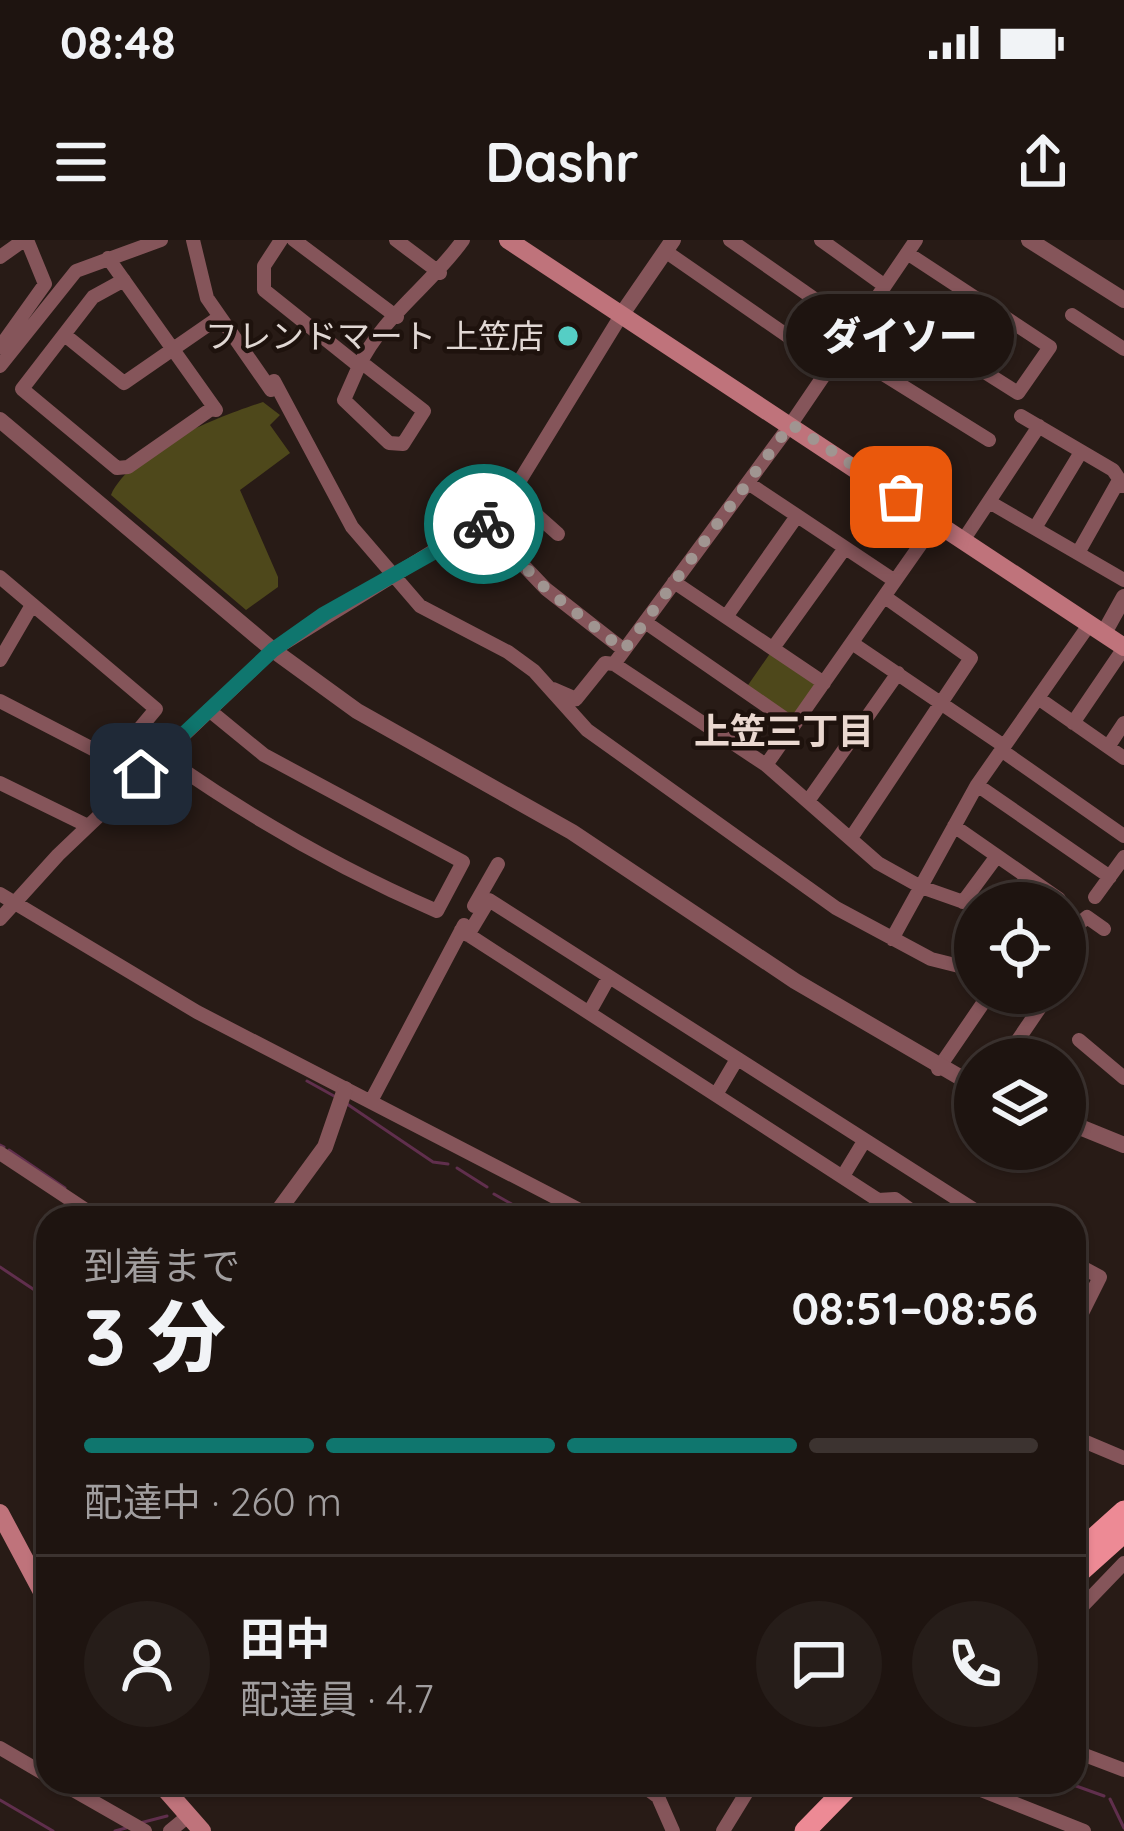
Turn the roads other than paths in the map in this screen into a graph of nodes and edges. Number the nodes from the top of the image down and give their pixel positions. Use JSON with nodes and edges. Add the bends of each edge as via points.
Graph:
{"nodes":[{"id":1,"x":26,"y":240,"type":"edge"},
{"id":2,"x":160,"y":240,"type":"edge"},
{"id":3,"x":193,"y":240,"type":"edge"},
{"id":4,"x":281,"y":240,"type":"edge"},
{"id":5,"x":295,"y":240,"type":"edge"},
{"id":6,"x":396,"y":240,"type":"edge"},
{"id":7,"x":463,"y":240,"type":"edge"},
{"id":8,"x":508,"y":240,"type":"edge"},
{"id":9,"x":730,"y":240,"type":"edge"},
{"id":10,"x":821,"y":240,"type":"edge"},
{"id":11,"x":1028,"y":240,"type":"edge"},
{"id":12,"x":669,"y":246,"type":"edge"},
{"id":13,"x":911,"y":247,"type":"edge"},
{"id":14,"x":113,"y":251,"type":"edge"},
{"id":15,"x":0,"y":257,"type":"edge"},
{"id":16,"x":440,"y":273,"type":"junction"},
{"id":17,"x":124,"y":280,"type":"junction"},
{"id":18,"x":885,"y":286,"type":"junction"},
{"id":19,"x":1124,"y":300,"type":"edge"},
{"id":20,"x":874,"y":302,"type":"junction"},
{"id":21,"x":622,"y":314,"type":"junction"},
{"id":22,"x":1072,"y":315,"type":"dead end"},
{"id":23,"x":397,"y":317,"type":"junction"},
{"id":24,"x":218,"y":318,"type":"junction"},
{"id":25,"x":856,"y":328,"type":"junction"},
{"id":26,"x":67,"y":336,"type":"junction"},
{"id":27,"x":0,"y":347,"type":"edge"},
{"id":28,"x":172,"y":348,"type":"junction"},
{"id":29,"x":843,"y":349,"type":"junction"},
{"id":30,"x":1124,"y":349,"type":"edge"},
{"id":31,"x":360,"y":364,"type":"junction"},
{"id":32,"x":828,"y":364,"type":"junction"},
{"id":33,"x":0,"y":366,"type":"edge"},
{"id":34,"x":1021,"y":416,"type":"dead end"},
{"id":35,"x":0,"y":421,"type":"edge"},
{"id":36,"x":791,"y":424,"type":"junction"},
{"id":37,"x":1039,"y":427,"type":"junction"},
{"id":38,"x":989,"y":440,"type":"dead end"},
{"id":39,"x":1082,"y":452,"type":"junction"},
{"id":40,"x":748,"y":483,"type":"junction"},
{"id":41,"x":1121,"y":484,"type":"edge"},
{"id":42,"x":512,"y":493,"type":"junction"},
{"id":43,"x":991,"y":503,"type":"junction"},
{"id":44,"x":797,"y":515,"type":"junction"},
{"id":45,"x":938,"y":521,"type":"junction"},
{"id":46,"x":484,"y":524,"type":"junction"},
{"id":47,"x":1035,"y":528,"type":"junction"},
{"id":48,"x":558,"y":534,"type":"dead end"},
{"id":49,"x":964,"y":539,"type":"junction"},
{"id":50,"x":845,"y":548,"type":"junction"},
{"id":51,"x":1078,"y":553,"type":"junction"},
{"id":52,"x":390,"y":577,"type":"junction"},
{"id":53,"x":0,"y":578,"type":"edge"},
{"id":54,"x":1124,"y":580,"type":"edge"},
{"id":55,"x":895,"y":581,"type":"junction"},
{"id":56,"x":674,"y":582,"type":"junction"},
{"id":57,"x":884,"y":597,"type":"junction"},
{"id":58,"x":1124,"y":597,"type":"edge"},
{"id":59,"x":32,"y":605,"type":"junction"},
{"id":60,"x":725,"y":616,"type":"junction"},
{"id":61,"x":645,"y":622,"type":"junction"},
{"id":62,"x":1096,"y":629,"type":"junction"},
{"id":63,"x":852,"y":643,"type":"junction"},
{"id":64,"x":772,"y":648,"type":"junction"},
{"id":65,"x":1124,"y":648,"type":"edge"},
{"id":66,"x":624,"y":650,"type":"junction"},
{"id":67,"x":270,"y":653,"type":"junction"},
{"id":68,"x":0,"y":660,"type":"edge"},
{"id":69,"x":614,"y":664,"type":"junction"},
{"id":70,"x":898,"y":673,"type":"junction"},
{"id":71,"x":541,"y":680,"type":"junction"},
{"id":72,"x":824,"y":683,"type":"junction"},
{"id":73,"x":1038,"y":698,"type":"junction"},
{"id":74,"x":0,"y":701,"type":"edge"},
{"id":75,"x":941,"y":703,"type":"junction"},
{"id":76,"x":209,"y":710,"type":"junction"},
{"id":77,"x":1124,"y":722,"type":"edge"},
{"id":78,"x":1073,"y":723,"type":"junction"},
{"id":79,"x":794,"y":725,"type":"junction"},
{"id":80,"x":1108,"y":747,"type":"junction"},
{"id":81,"x":1003,"y":748,"type":"junction"},
{"id":82,"x":160,"y":754,"type":"junction"},
{"id":83,"x":115,"y":758,"type":"junction"},
{"id":84,"x":1124,"y":758,"type":"edge"},
{"id":85,"x":766,"y":765,"type":"junction"},
{"id":86,"x":141,"y":774,"type":"junction"},
{"id":87,"x":0,"y":783,"type":"edge"},
{"id":88,"x":977,"y":785,"type":"junction"},
{"id":89,"x":808,"y":801,"type":"junction"},
{"id":90,"x":88,"y":826,"type":"junction"},
{"id":91,"x":954,"y":826,"type":"junction"},
{"id":92,"x":1124,"y":836,"type":"edge"},
{"id":93,"x":851,"y":838,"type":"junction"},
{"id":94,"x":997,"y":856,"type":"junction"},
{"id":95,"x":1124,"y":857,"type":"edge"},
{"id":96,"x":498,"y":864,"type":"dead end"},
{"id":97,"x":1110,"y":877,"type":"junction"},
{"id":98,"x":982,"y":882,"type":"edge"},
{"id":99,"x":1034,"y":882,"type":"edge"},
{"id":100,"x":920,"y":887,"type":"junction"},
{"id":101,"x":7,"y":897,"type":"edge"},
{"id":102,"x":1095,"y":897,"type":"dead end"},
{"id":103,"x":954,"y":899,"type":"edge"},
{"id":104,"x":1086,"y":918,"type":"edge"},
{"id":105,"x":0,"y":919,"type":"edge"},
{"id":106,"x":1104,"y":929,"type":"dead end"},
{"id":107,"x":464,"y":933,"type":"junction"},
{"id":108,"x":892,"y":939,"type":"junction"},
{"id":109,"x":954,"y":965,"type":"edge"},
{"id":110,"x":609,"y":977,"type":"junction"},
{"id":111,"x":590,"y":1011,"type":"junction"},
{"id":112,"x":976,"y":1014,"type":"edge"},
{"id":113,"x":1086,"y":1046,"type":"edge"},
{"id":114,"x":737,"y":1059,"type":"junction"},
{"id":115,"x":938,"y":1069,"type":"junction"},
{"id":116,"x":954,"y":1076,"type":"edge"},
{"id":117,"x":1124,"y":1078,"type":"edge"},
{"id":118,"x":345,"y":1089,"type":"junction"},
{"id":119,"x":717,"y":1093,"type":"junction"},
{"id":120,"x":371,"y":1101,"type":"junction"},
{"id":121,"x":1086,"y":1130,"type":"edge"},
{"id":122,"x":863,"y":1143,"type":"junction"},
{"id":123,"x":1124,"y":1145,"type":"edge"},
{"id":124,"x":0,"y":1153,"type":"edge"},
{"id":125,"x":844,"y":1176,"type":"junction"},
{"id":126,"x":80,"y":1206,"type":"edge"},
{"id":127,"x":283,"y":1206,"type":"edge"},
{"id":128,"x":572,"y":1206,"type":"edge"},
{"id":129,"x":905,"y":1206,"type":"edge"},
{"id":130,"x":967,"y":1206,"type":"edge"},
{"id":131,"x":1086,"y":1269,"type":"edge"},
{"id":132,"x":1086,"y":1305,"type":"edge"},
{"id":133,"x":1086,"y":1442,"type":"edge"},
{"id":134,"x":1124,"y":1458,"type":"edge"},
{"id":135,"x":1124,"y":1510,"type":"edge"},
{"id":136,"x":0,"y":1513,"type":"edge"},
{"id":137,"x":1124,"y":1532,"type":"edge"},
{"id":138,"x":1086,"y":1545,"type":"edge"},
{"id":139,"x":1124,"y":1563,"type":"edge"},
{"id":140,"x":1086,"y":1566,"type":"edge"},
{"id":141,"x":36,"y":1580,"type":"edge"},
{"id":142,"x":1086,"y":1603,"type":"edge"},
{"id":143,"x":0,"y":1748,"type":"edge"},
{"id":144,"x":1086,"y":1756,"type":"edge"},
{"id":145,"x":36,"y":1769,"type":"edge"},
{"id":146,"x":1124,"y":1770,"type":"edge"},
{"id":147,"x":79,"y":1794,"type":"edge"},
{"id":148,"x":169,"y":1794,"type":"edge"},
{"id":149,"x":654,"y":1794,"type":"edge"},
{"id":150,"x":746,"y":1794,"type":"edge"},
{"id":151,"x":822,"y":1794,"type":"edge"},
{"id":152,"x":841,"y":1794,"type":"edge"},
{"id":153,"x":991,"y":1794,"type":"edge"},
{"id":154,"x":194,"y":1824,"type":"edge"},
{"id":155,"x":145,"y":1831,"type":"edge"},
{"id":156,"x":170,"y":1831,"type":"edge"},
{"id":157,"x":674,"y":1831,"type":"edge"},
{"id":158,"x":723,"y":1831,"type":"edge"},
{"id":159,"x":787,"y":1831,"type":"edge"},
{"id":160,"x":805,"y":1831,"type":"edge"},
{"id":161,"x":1084,"y":1831,"type":"edge"}],
"edges":[{"from":1,"to":15,"type":"street"},
{"from":1,"to":27,"type":"street","via":[[45,284]]},
{"from":2,"to":14,"type":"street"},
{"from":3,"to":24,"type":"street"},
{"from":4,"to":31,"type":"street","via":[[264,266],[264,290]]},
{"from":5,"to":23,"type":"street"},
{"from":6,"to":16,"type":"street"},
{"from":7,"to":16,"type":"street"},
{"from":8,"to":21,"type":"main road"},
{"from":9,"to":25,"type":"street"},
{"from":10,"to":18,"type":"street"},
{"from":11,"to":19,"type":"street"},
{"from":12,"to":21,"type":"street"},
{"from":12,"to":32,"type":"street"},
{"from":13,"to":18,"type":"street"},
{"from":13,"to":20,"type":"street","via":[[1050,347],[1018,393]]},
{"from":14,"to":17,"type":"street"},
{"from":14,"to":33,"type":"street","via":[[64,280]]},
{"from":16,"to":23,"type":"street"},
{"from":17,"to":26,"type":"street","via":[[93,297]]},
{"from":17,"to":28,"type":"street"},
{"from":18,"to":20,"type":"street"},
{"from":20,"to":25,"type":"street"},
{"from":21,"to":36,"type":"main road"},
{"from":21,"to":42,"type":"street"},
{"from":22,"to":30,"type":"street"},
{"from":23,"to":31,"type":"street"},
{"from":24,"to":28,"type":"street"},
{"from":24,"to":52,"type":"street","via":[[273,386],[352,527]]},
{"from":25,"to":29,"type":"street"},
{"from":26,"to":28,"type":"street","via":[[122,383]]},
{"from":26,"to":28,"type":"street","via":[[22,389],[111,466],[128,467],[216,410]]},
{"from":29,"to":32,"type":"street"},
{"from":29,"to":38,"type":"street"},
{"from":31,"to":31,"type":"street","via":[[344,400],[389,443],[403,444],[424,411]]},
{"from":32,"to":36,"type":"street"},
{"from":34,"to":37,"type":"street"},
{"from":35,"to":67,"type":"street"},
{"from":36,"to":40,"type":"street"},
{"from":36,"to":45,"type":"main road"},
{"from":37,"to":39,"type":"street"},
{"from":37,"to":43,"type":"street"},
{"from":39,"to":41,"type":"street"},
{"from":39,"to":47,"type":"street"},
{"from":40,"to":44,"type":"street"},
{"from":40,"to":56,"type":"street"},
{"from":41,"to":51,"type":"street"},
{"from":42,"to":46,"type":"street"},
{"from":42,"to":48,"type":"street"},
{"from":43,"to":47,"type":"street"},
{"from":43,"to":49,"type":"street"},
{"from":44,"to":50,"type":"street"},
{"from":44,"to":60,"type":"street"},
{"from":45,"to":49,"type":"main road"},
{"from":45,"to":55,"type":"street"},
{"from":46,"to":52,"type":"street"},
{"from":46,"to":66,"type":"street","via":[[546,589]]},
{"from":47,"to":51,"type":"street"},
{"from":49,"to":62,"type":"main road"},
{"from":50,"to":55,"type":"street"},
{"from":50,"to":64,"type":"street"},
{"from":51,"to":54,"type":"street"},
{"from":52,"to":67,"type":"street"},
{"from":52,"to":71,"type":"street","via":[[420,606],[481,634]]},
{"from":53,"to":59,"type":"street"},
{"from":55,"to":57,"type":"street"},
{"from":56,"to":60,"type":"street"},
{"from":56,"to":61,"type":"street"},
{"from":57,"to":63,"type":"street"},
{"from":57,"to":75,"type":"street","via":[[971,658]]},
{"from":58,"to":62,"type":"street"},
{"from":59,"to":68,"type":"street"},
{"from":59,"to":83,"type":"street","via":[[156,709]]},
{"from":60,"to":64,"type":"street"},
{"from":61,"to":66,"type":"street"},
{"from":61,"to":79,"type":"street"},
{"from":62,"to":65,"type":"main road"},
{"from":62,"to":73,"type":"street"},
{"from":63,"to":70,"type":"street"},
{"from":63,"to":72,"type":"street"},
{"from":64,"to":72,"type":"street"},
{"from":65,"to":78,"type":"street"},
{"from":66,"to":69,"type":"street"},
{"from":67,"to":76,"type":"street"},
{"from":67,"to":115,"type":"street","via":[[572,832]]},
{"from":69,"to":71,"type":"street","via":[[605,663],[576,699]]},
{"from":69,"to":85,"type":"street"},
{"from":70,"to":75,"type":"street"},
{"from":70,"to":89,"type":"street"},
{"from":71,"to":108,"type":"street","via":[[586,730]]},
{"from":72,"to":79,"type":"street"},
{"from":73,"to":78,"type":"street"},
{"from":73,"to":81,"type":"street"},
{"from":74,"to":83,"type":"street"},
{"from":75,"to":81,"type":"street"},
{"from":75,"to":93,"type":"street"},
{"from":76,"to":82,"type":"street"},
{"from":76,"to":82,"type":"street","via":[[264,755],[463,862],[437,911],[218,795]]},
{"from":77,"to":80,"type":"street"},
{"from":78,"to":80,"type":"street"},
{"from":79,"to":85,"type":"street"},
{"from":80,"to":84,"type":"street"},
{"from":81,"to":88,"type":"street"},
{"from":81,"to":92,"type":"street"},
{"from":82,"to":86,"type":"street"},
{"from":83,"to":86,"type":"street"},
{"from":85,"to":89,"type":"street"},
{"from":86,"to":90,"type":"street"},
{"from":87,"to":90,"type":"street"},
{"from":88,"to":91,"type":"street"},
{"from":88,"to":97,"type":"street"},
{"from":89,"to":93,"type":"street"},
{"from":90,"to":101,"type":"street"},
{"from":91,"to":94,"type":"street"},
{"from":91,"to":100,"type":"street"},
{"from":93,"to":100,"type":"street"},
{"from":94,"to":98,"type":"street"},
{"from":94,"to":99,"type":"street"},
{"from":95,"to":97,"type":"street"},
{"from":96,"to":107,"type":"street"},
{"from":97,"to":102,"type":"street"},
{"from":100,"to":103,"type":"street"},
{"from":100,"to":108,"type":"street"},
{"from":101,"to":105,"type":"street"},
{"from":101,"to":118,"type":"street","via":[[156,989]]},
{"from":104,"to":106,"type":"street"},
{"from":107,"to":110,"type":"street","via":[[489,900]]},
{"from":107,"to":111,"type":"street"},
{"from":107,"to":120,"type":"street"},
{"from":108,"to":109,"type":"street"},
{"from":110,"to":111,"type":"street"},
{"from":110,"to":114,"type":"street"},
{"from":111,"to":119,"type":"street"},
{"from":112,"to":115,"type":"street"},
{"from":113,"to":117,"type":"street"},
{"from":114,"to":119,"type":"street"},
{"from":114,"to":122,"type":"street"},
{"from":115,"to":116,"type":"street"},
{"from":118,"to":120,"type":"street"},
{"from":118,"to":127,"type":"street","via":[[325,1147]]},
{"from":119,"to":125,"type":"street"},
{"from":120,"to":128,"type":"street"},
{"from":121,"to":123,"type":"street"},
{"from":122,"to":125,"type":"street"},
{"from":122,"to":130,"type":"street"},
{"from":124,"to":126,"type":"street"},
{"from":125,"to":129,"type":"street","via":[[878,1200]]},
{"from":131,"to":132,"type":"street","via":[[1100,1276]]},
{"from":133,"to":134,"type":"street"},
{"from":135,"to":138,"type":"main road"},
{"from":136,"to":141,"type":"main road"},
{"from":137,"to":140,"type":"main road"},
{"from":139,"to":142,"type":"street"},
{"from":143,"to":145,"type":"street"},
{"from":144,"to":146,"type":"street"},
{"from":147,"to":155,"type":"street"},
{"from":148,"to":154,"type":"main road"},
{"from":149,"to":157,"type":"street"},
{"from":150,"to":158,"type":"street"},
{"from":151,"to":159,"type":"main road"},
{"from":152,"to":160,"type":"main road"},
{"from":153,"to":161,"type":"street"},
{"from":154,"to":156,"type":"street"}]}
